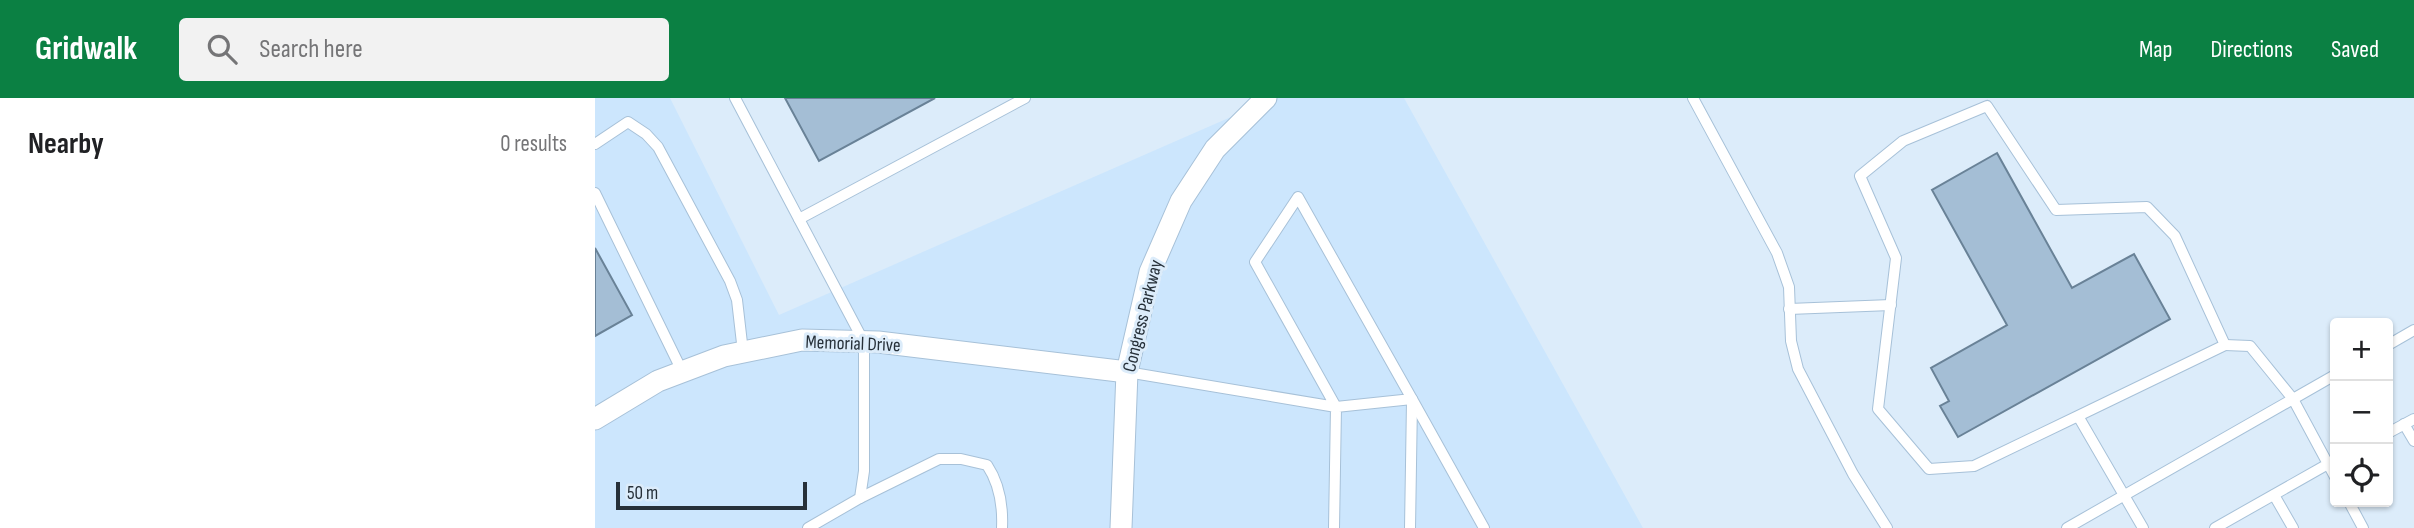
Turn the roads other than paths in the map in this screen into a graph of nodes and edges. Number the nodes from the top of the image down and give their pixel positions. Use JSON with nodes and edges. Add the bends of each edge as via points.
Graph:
{"nodes":[{"id":1,"x":735,"y":98,"type":"edge"},
{"id":2,"x":1025,"y":98,"type":"edge"},
{"id":3,"x":1266,"y":98,"type":"edge"},
{"id":4,"x":1693,"y":98,"type":"edge"},
{"id":5,"x":595,"y":144,"type":"edge"},
{"id":6,"x":595,"y":193,"type":"edge"},
{"id":7,"x":799,"y":219,"type":"junction"},
{"id":8,"x":1891,"y":305,"type":"junction"},
{"id":9,"x":1789,"y":309,"type":"junction"},
{"id":10,"x":2414,"y":330,"type":"edge"},
{"id":11,"x":864,"y":342,"type":"junction"},
{"id":12,"x":2393,"y":342,"type":"edge"},
{"id":13,"x":2225,"y":345,"type":"junction"},
{"id":14,"x":743,"y":352,"type":"junction"},
{"id":15,"x":683,"y":372,"type":"junction"},
{"id":16,"x":1127,"y":372,"type":"junction"},
{"id":17,"x":2330,"y":378,"type":"edge"},
{"id":18,"x":1412,"y":399,"type":"junction"},
{"id":19,"x":2293,"y":399,"type":"junction"},
{"id":20,"x":1336,"y":407,"type":"junction"},
{"id":21,"x":2078,"y":416,"type":"junction"},
{"id":22,"x":595,"y":419,"type":"edge"},
{"id":23,"x":2409,"y":422,"type":"edge"},
{"id":24,"x":2393,"y":430,"type":"edge"},
{"id":25,"x":2414,"y":441,"type":"edge"},
{"id":26,"x":2330,"y":459,"type":"edge"},
{"id":27,"x":2330,"y":463,"type":"edge"},
{"id":28,"x":2125,"y":495,"type":"junction"},
{"id":29,"x":2274,"y":495,"type":"junction"},
{"id":30,"x":860,"y":498,"type":"junction"},
{"id":31,"x":2352,"y":507,"type":"edge"},
{"id":32,"x":808,"y":528,"type":"edge"},
{"id":33,"x":1002,"y":528,"type":"edge"},
{"id":34,"x":1121,"y":528,"type":"edge"},
{"id":35,"x":1334,"y":528,"type":"edge"},
{"id":36,"x":1410,"y":528,"type":"edge"},
{"id":37,"x":1484,"y":528,"type":"edge"},
{"id":38,"x":1887,"y":528,"type":"edge"},
{"id":39,"x":2067,"y":528,"type":"edge"},
{"id":40,"x":2143,"y":528,"type":"edge"},
{"id":41,"x":2215,"y":528,"type":"edge"},
{"id":42,"x":2293,"y":528,"type":"edge"},
{"id":43,"x":2363,"y":528,"type":"edge"}],
"edges":[{"from":1,"to":7,"type":"lane"},
{"from":2,"to":7,"type":"lane"},
{"from":3,"to":16,"type":"street","name":"Congress Parkway","via":[[1215,149],[1181,201],[1150,272]]},
{"from":4,"to":9,"type":"lane","via":[[1777,253],[1789,287]]},
{"from":5,"to":14,"type":"lane","via":[[628,122],[658,147],[730,281]]},
{"from":6,"to":15,"type":"lane"},
{"from":7,"to":11,"type":"lane"},
{"from":8,"to":9,"type":"lane"},
{"from":8,"to":13,"type":"lane","via":[[1896,258],[1860,176],[1903,141],[1987,106],[2056,210],[2147,206],[2175,236]]},
{"from":8,"to":21,"type":"lane","via":[[1878,409],[1929,469],[1974,466]]},
{"from":9,"to":38,"type":"lane","via":[[1798,369]]},
{"from":10,"to":12,"type":"lane"},
{"from":11,"to":14,"type":"street","name":"Memorial Drive","via":[[802,340]]},
{"from":11,"to":16,"type":"street","name":"Memorial Drive"},
{"from":11,"to":30,"type":"lane","via":[[865,471]]},
{"from":13,"to":19,"type":"lane","via":[[2250,345]]},
{"from":13,"to":21,"type":"lane"},
{"from":14,"to":15,"type":"street","name":"Memorial Drive"},
{"from":15,"to":22,"type":"street","name":"Memorial Drive","via":[[658,381]]},
{"from":16,"to":20,"type":"lane"},
{"from":16,"to":34,"type":"street","name":"Congress Parkway"},
{"from":17,"to":19,"type":"lane"},
{"from":18,"to":20,"type":"lane"},
{"from":18,"to":20,"type":"lane","via":[[1298,197],[1255,262]]},
{"from":18,"to":36,"type":"lane"},
{"from":18,"to":37,"type":"lane"},
{"from":19,"to":26,"type":"lane"},
{"from":19,"to":28,"type":"lane"},
{"from":20,"to":35,"type":"lane"},
{"from":21,"to":28,"type":"lane"},
{"from":23,"to":24,"type":"lane"},
{"from":23,"to":25,"type":"lane"},
{"from":27,"to":29,"type":"lane"},
{"from":28,"to":39,"type":"lane"},
{"from":28,"to":40,"type":"lane"},
{"from":29,"to":41,"type":"lane"},
{"from":29,"to":42,"type":"lane"},
{"from":30,"to":32,"type":"lane"},
{"from":30,"to":33,"type":"lane","via":[[939,459],[961,459],[987,465],[996,479]]},
{"from":31,"to":43,"type":"lane"}]}
